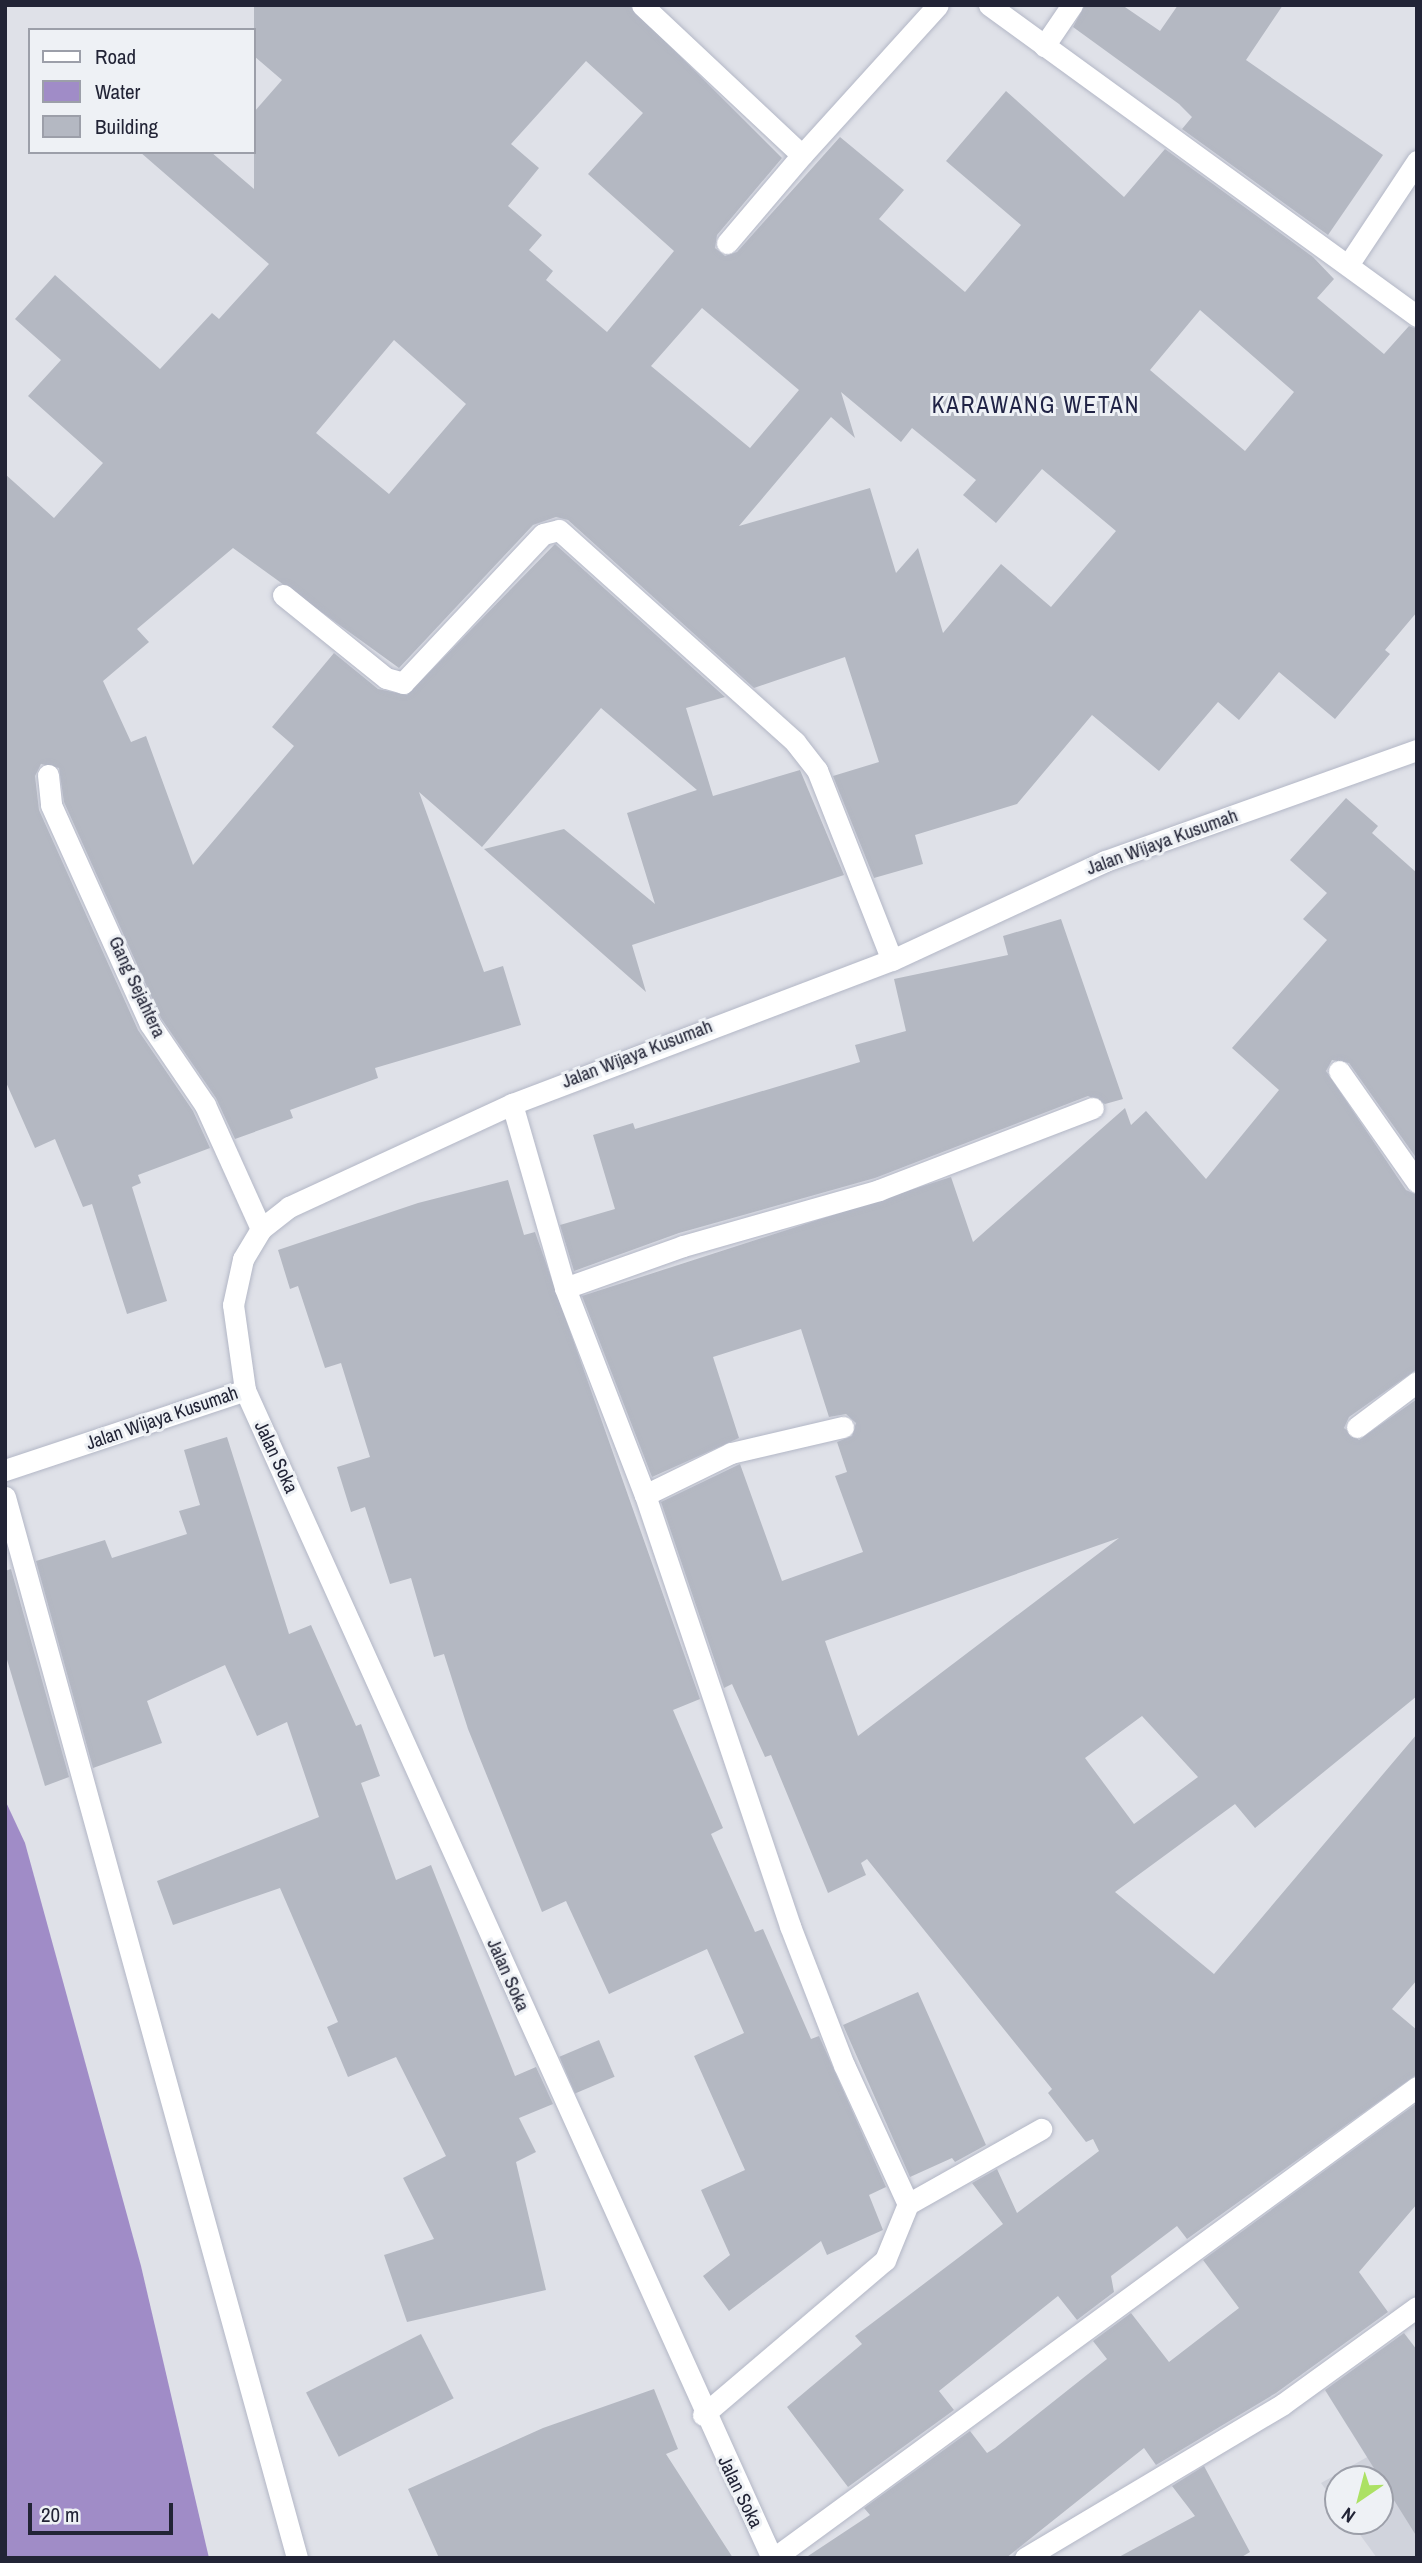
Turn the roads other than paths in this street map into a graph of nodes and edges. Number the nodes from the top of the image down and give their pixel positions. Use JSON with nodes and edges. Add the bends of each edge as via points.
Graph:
{"nodes":[{"id":1,"x":642,"y":5,"type":"edge"},
{"id":2,"x":938,"y":5,"type":"edge"},
{"id":3,"x":989,"y":5,"type":"edge"},
{"id":4,"x":1072,"y":5,"type":"edge"},
{"id":5,"x":1044,"y":46,"type":"junction"},
{"id":6,"x":802,"y":155,"type":"junction"},
{"id":7,"x":1417,"y":161,"type":"edge"},
{"id":8,"x":727,"y":243,"type":"dead end"},
{"id":9,"x":1348,"y":265,"type":"junction"},
{"id":10,"x":1417,"y":316,"type":"edge"},
{"id":11,"x":283,"y":594,"type":"dead end"},
{"id":12,"x":1417,"y":750,"type":"edge"},
{"id":13,"x":48,"y":775,"type":"dead end"},
{"id":14,"x":892,"y":960,"type":"junction"},
{"id":15,"x":1339,"y":1070,"type":"dead end"},
{"id":16,"x":512,"y":1104,"type":"junction"},
{"id":17,"x":1093,"y":1108,"type":"dead end"},
{"id":18,"x":1417,"y":1182,"type":"edge"},
{"id":19,"x":261,"y":1229,"type":"junction"},
{"id":20,"x":565,"y":1289,"type":"junction"},
{"id":21,"x":1417,"y":1382,"type":"edge"},
{"id":22,"x":246,"y":1390,"type":"junction"},
{"id":23,"x":843,"y":1427,"type":"dead end"},
{"id":24,"x":1357,"y":1427,"type":"dead end"},
{"id":25,"x":5,"y":1470,"type":"edge"},
{"id":26,"x":645,"y":1495,"type":"junction"},
{"id":27,"x":5,"y":1497,"type":"edge"},
{"id":28,"x":1417,"y":2087,"type":"edge"},
{"id":29,"x":1041,"y":2129,"type":"dead end"},
{"id":30,"x":908,"y":2204,"type":"junction"},
{"id":31,"x":1417,"y":2307,"type":"edge"},
{"id":32,"x":703,"y":2415,"type":"junction"},
{"id":33,"x":297,"y":2558,"type":"edge"},
{"id":34,"x":773,"y":2558,"type":"edge"},
{"id":35,"x":1025,"y":2558,"type":"edge"}],
"edges":[{"from":1,"to":6,"type":"street"},
{"from":2,"to":6,"type":"street"},
{"from":3,"to":5,"type":"street"},
{"from":4,"to":5,"type":"street"},
{"from":5,"to":9,"type":"street"},
{"from":6,"to":8,"type":"street"},
{"from":7,"to":9,"type":"street"},
{"from":9,"to":10,"type":"street"},
{"from":11,"to":14,"type":"street","via":[[386,678],[403,683],[543,534],[559,530],[810,760]]},
{"from":12,"to":14,"type":"street","name":"Jalan Wijaya Kusumah","via":[[1105,861]]},
{"from":13,"to":19,"type":"street","name":"Gang Sejahtera","via":[[51,805],[150,1024],[205,1105]]},
{"from":14,"to":16,"type":"street","name":"Jalan Wijaya Kusumah"},
{"from":15,"to":18,"type":"street"},
{"from":16,"to":19,"type":"street","name":"Jalan Wijaya Kusumah","via":[[289,1207]]},
{"from":16,"to":20,"type":"street"},
{"from":17,"to":20,"type":"street","via":[[878,1190],[683,1246]]},
{"from":19,"to":22,"type":"street","name":"Jalan Wijaya Kusumah","via":[[243,1259],[233,1305]]},
{"from":20,"to":26,"type":"street"},
{"from":21,"to":24,"type":"street"},
{"from":22,"to":25,"type":"street","name":"Jalan Wijaya Kusumah"},
{"from":22,"to":32,"type":"street","name":"Jalan Soka"},
{"from":23,"to":26,"type":"street","via":[[731,1453]]},
{"from":26,"to":30,"type":"street","via":[[790,1926],[844,2065]]},
{"from":27,"to":33,"type":"street"},
{"from":28,"to":34,"type":"street"},
{"from":29,"to":30,"type":"street"},
{"from":30,"to":32,"type":"street","via":[[885,2260]]},
{"from":31,"to":35,"type":"street","via":[[1283,2404]]},
{"from":32,"to":34,"type":"street","name":"Jalan Soka"}]}
